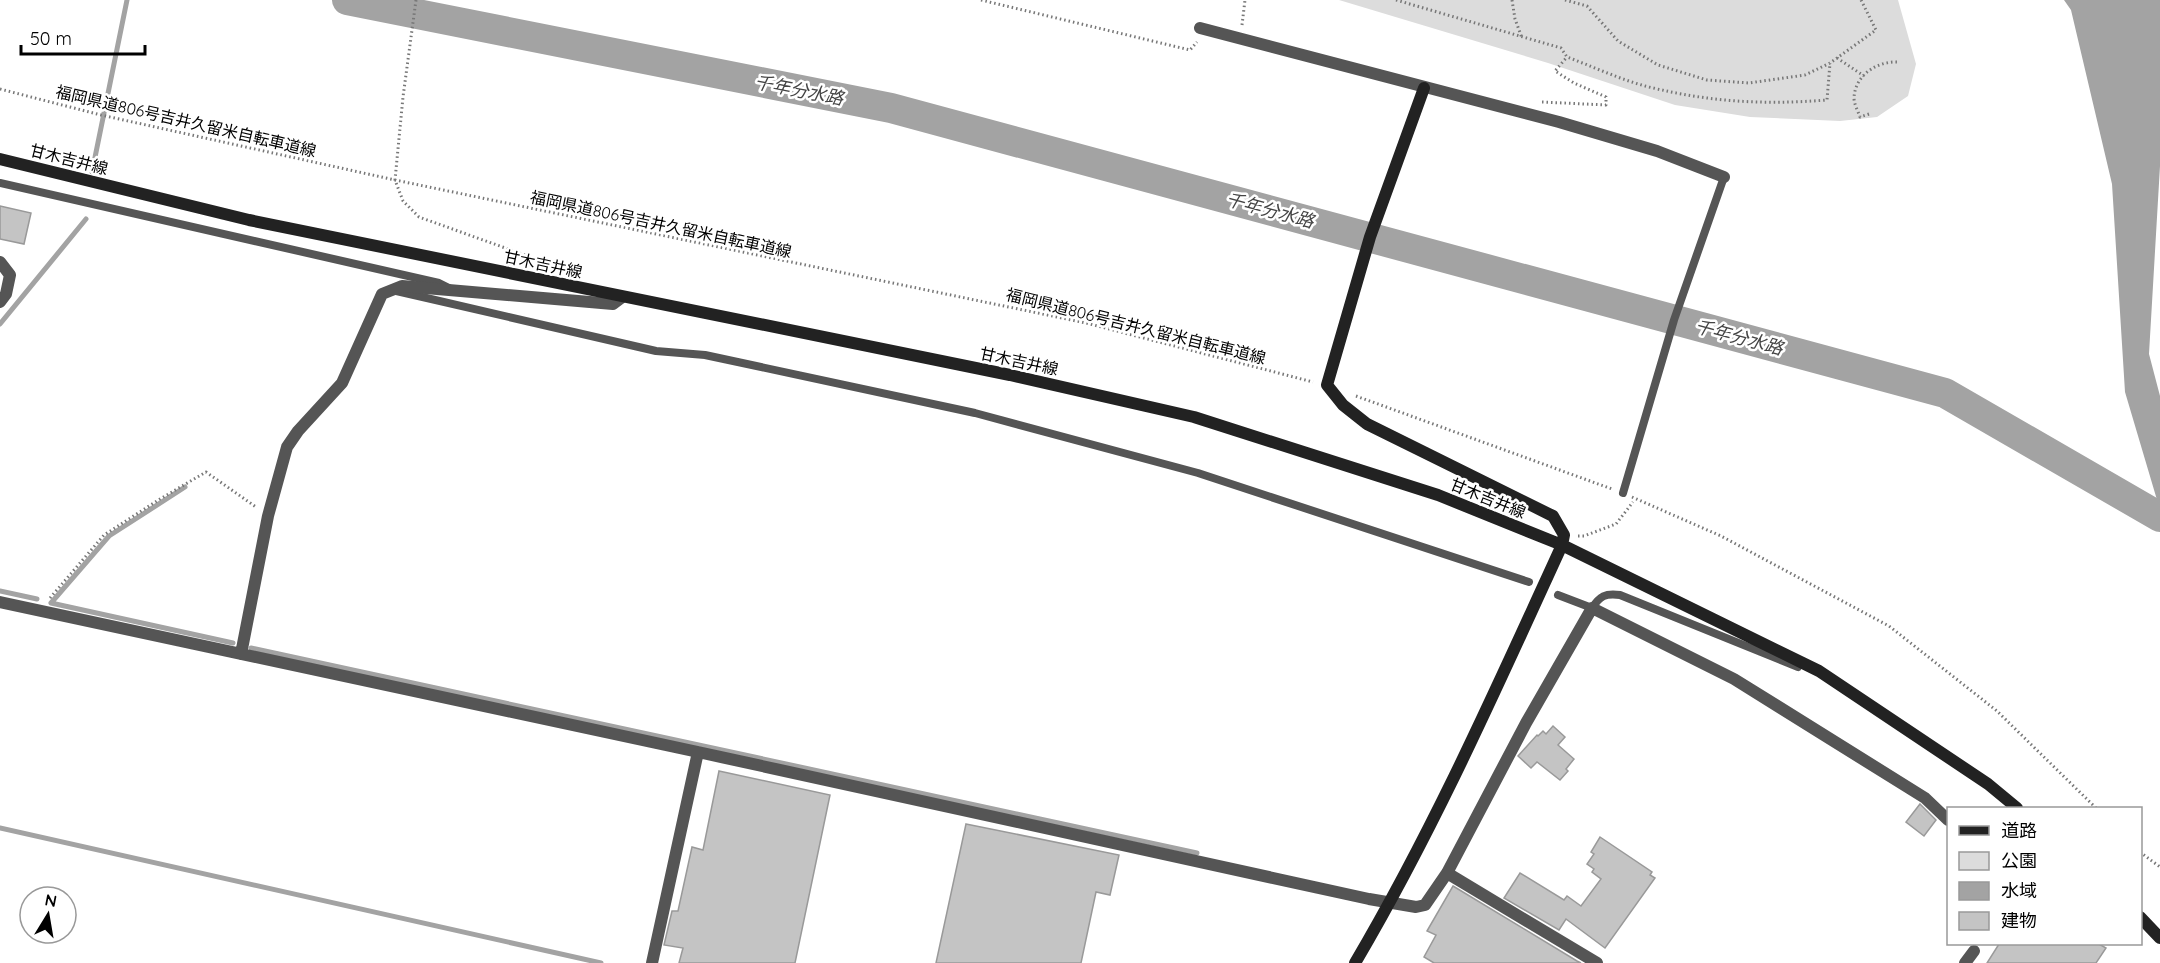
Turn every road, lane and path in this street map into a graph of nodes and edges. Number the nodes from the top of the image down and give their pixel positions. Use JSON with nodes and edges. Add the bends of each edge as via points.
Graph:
{"nodes":[{"id":1,"x":416,"y":0,"type":"edge"},
{"id":2,"x":981,"y":0,"type":"edge"},
{"id":3,"x":1245,"y":0,"type":"edge"},
{"id":4,"x":1396,"y":0,"type":"edge"},
{"id":5,"x":1512,"y":0,"type":"edge"},
{"id":6,"x":1565,"y":0,"type":"edge"},
{"id":7,"x":1861,"y":0,"type":"edge"},
{"id":8,"x":1203,"y":29,"type":"joint"},
{"id":9,"x":1522,"y":38,"type":"junction"},
{"id":10,"x":1239,"y":39,"type":"junction"},
{"id":11,"x":1567,"y":57,"type":"junction"},
{"id":12,"x":1837,"y":58,"type":"junction"},
{"id":13,"x":1898,"y":62,"type":"dead end"},
{"id":14,"x":1830,"y":63,"type":"junction"},
{"id":15,"x":1864,"y":76,"type":"junction"},
{"id":16,"x":1424,"y":88,"type":"junction"},
{"id":17,"x":0,"y":89,"type":"edge"},
{"id":18,"x":1536,"y":102,"type":"dead end"},
{"id":19,"x":1869,"y":114,"type":"dead end"},
{"id":20,"x":0,"y":159,"type":"edge"},
{"id":21,"x":1724,"y":177,"type":"joint"},
{"id":22,"x":395,"y":180,"type":"junction"},
{"id":23,"x":0,"y":183,"type":"edge"},
{"id":24,"x":0,"y":262,"type":"edge"},
{"id":25,"x":565,"y":270,"type":"dead end"},
{"id":26,"x":391,"y":290,"type":"junction"},
{"id":27,"x":453,"y":291,"type":"junction"},
{"id":28,"x":621,"y":298,"type":"junction"},
{"id":29,"x":0,"y":302,"type":"edge"},
{"id":30,"x":1327,"y":386,"type":"junction"},
{"id":31,"x":1623,"y":493,"type":"junction"},
{"id":32,"x":1635,"y":499,"type":"junction"},
{"id":33,"x":268,"y":516,"type":"junction"},
{"id":34,"x":1563,"y":540,"type":"junction"},
{"id":35,"x":1529,"y":582,"type":"dead end"},
{"id":36,"x":1558,"y":595,"type":"dead end"},
{"id":37,"x":0,"y":602,"type":"edge"},
{"id":38,"x":1592,"y":608,"type":"junction"},
{"id":39,"x":39,"y":611,"type":"junction"},
{"id":40,"x":241,"y":654,"type":"junction"},
{"id":41,"x":1829,"y":679,"type":"junction"},
{"id":42,"x":698,"y":752,"type":"junction"},
{"id":43,"x":2016,"y":807,"type":"edge"},
{"id":44,"x":2096,"y":807,"type":"edge"},
{"id":45,"x":1947,"y":819,"type":"edge"},
{"id":46,"x":2142,"y":854,"type":"edge"},
{"id":47,"x":2160,"y":867,"type":"edge"},
{"id":48,"x":1447,"y":873,"type":"junction"},
{"id":49,"x":1390,"y":903,"type":"junction"},
{"id":50,"x":2142,"y":919,"type":"edge"},
{"id":51,"x":2160,"y":938,"type":"edge"},
{"id":52,"x":1974,"y":951,"type":"dead end"},
{"id":53,"x":652,"y":963,"type":"edge"},
{"id":54,"x":1355,"y":963,"type":"edge"},
{"id":55,"x":1597,"y":963,"type":"edge"},
{"id":56,"x":1965,"y":963,"type":"edge"}],
"edges":[{"from":1,"to":22,"type":"path"},
{"from":2,"to":8,"type":"path","via":[[1190,50]]},
{"from":3,"to":10,"type":"path"},
{"from":4,"to":9,"type":"path"},
{"from":5,"to":9,"type":"path"},
{"from":6,"to":14,"type":"path","via":[[1587,6],[1618,41],[1658,65],[1707,80],[1749,83],[1805,75]]},
{"from":7,"to":12,"type":"path","via":[[1876,30]]},
{"from":8,"to":10,"type":"street"},
{"from":9,"to":11,"type":"path","via":[[1561,48]]},
{"from":10,"to":16,"type":"street"},
{"from":11,"to":14,"type":"path","via":[[1647,87],[1716,100],[1781,103],[1827,100]]},
{"from":11,"to":18,"type":"path","via":[[1555,71],[1606,97],[1606,105]]},
{"from":12,"to":14,"type":"path"},
{"from":12,"to":15,"type":"path"},
{"from":13,"to":15,"type":"path","via":[[1885,61]]},
{"from":15,"to":19,"type":"path","via":[[1854,99],[1860,117]]},
{"from":16,"to":21,"type":"street","via":[[1657,151]]},
{"from":16,"to":30,"type":"main road","via":[[1370,237]]},
{"from":17,"to":22,"type":"path","name":"福岡県道806号吉井久留米自転車道線"},
{"from":20,"to":28,"type":"main road","name":"甘木吉井線","via":[[249,220]]},
{"from":21,"to":31,"type":"lane","via":[[1674,320]]},
{"from":22,"to":25,"type":"path","via":[[403,201],[419,217]]},
{"from":22,"to":30,"type":"path","name":"福岡県道806号吉井久留米自転車道線","via":[[1086,323]]},
{"from":23,"to":27,"type":"lane","via":[[439,283]]},
{"from":24,"to":29,"type":"street","via":[[10,275]]},
{"from":26,"to":27,"type":"street","via":[[402,286]]},
{"from":26,"to":33,"type":"street","via":[[382,294],[342,383],[287,447]]},
{"from":26,"to":35,"type":"lane","via":[[656,351],[705,354],[975,413],[1198,473]]},
{"from":27,"to":28,"type":"street","via":[[613,304]]},
{"from":28,"to":34,"type":"main road","name":"甘木吉井線","via":[[1010,375],[1194,417],[1438,495]]},
{"from":30,"to":31,"type":"path","name":"福岡県道806号吉井久留米自転車道線"},
{"from":30,"to":34,"type":"main road","via":[[1367,424],[1552,516]]},
{"from":31,"to":32,"type":"path","name":"福岡県道806号吉井久留米自転車道線"},
{"from":32,"to":34,"type":"path","via":[[1616,524]]},
{"from":32,"to":44,"type":"path","name":"福岡県道806号吉井久留米自転車道線","via":[[1722,536],[1889,626],[1996,711]]},
{"from":33,"to":39,"type":"path","via":[[206,472],[104,535]]},
{"from":33,"to":40,"type":"street"},
{"from":34,"to":41,"type":"main road","name":"甘木吉井線"},
{"from":34,"to":49,"type":"main road","via":[[1453,782]]},
{"from":36,"to":38,"type":"lane"},
{"from":37,"to":39,"type":"street"},
{"from":38,"to":41,"type":"lane","via":[[1607,593],[1620,595]]},
{"from":38,"to":45,"type":"street","via":[[1734,679],[1925,798]]},
{"from":38,"to":48,"type":"street"},
{"from":39,"to":40,"type":"street"},
{"from":40,"to":42,"type":"street"},
{"from":41,"to":43,"type":"main road","name":"甘木吉井線","via":[[1988,784]]},
{"from":42,"to":49,"type":"street"},
{"from":42,"to":53,"type":"street"},
{"from":46,"to":47,"type":"path"},
{"from":48,"to":49,"type":"street","via":[[1425,905]]},
{"from":48,"to":55,"type":"street"},
{"from":49,"to":54,"type":"main road"},
{"from":50,"to":51,"type":"main road"},
{"from":52,"to":56,"type":"street"}]}
